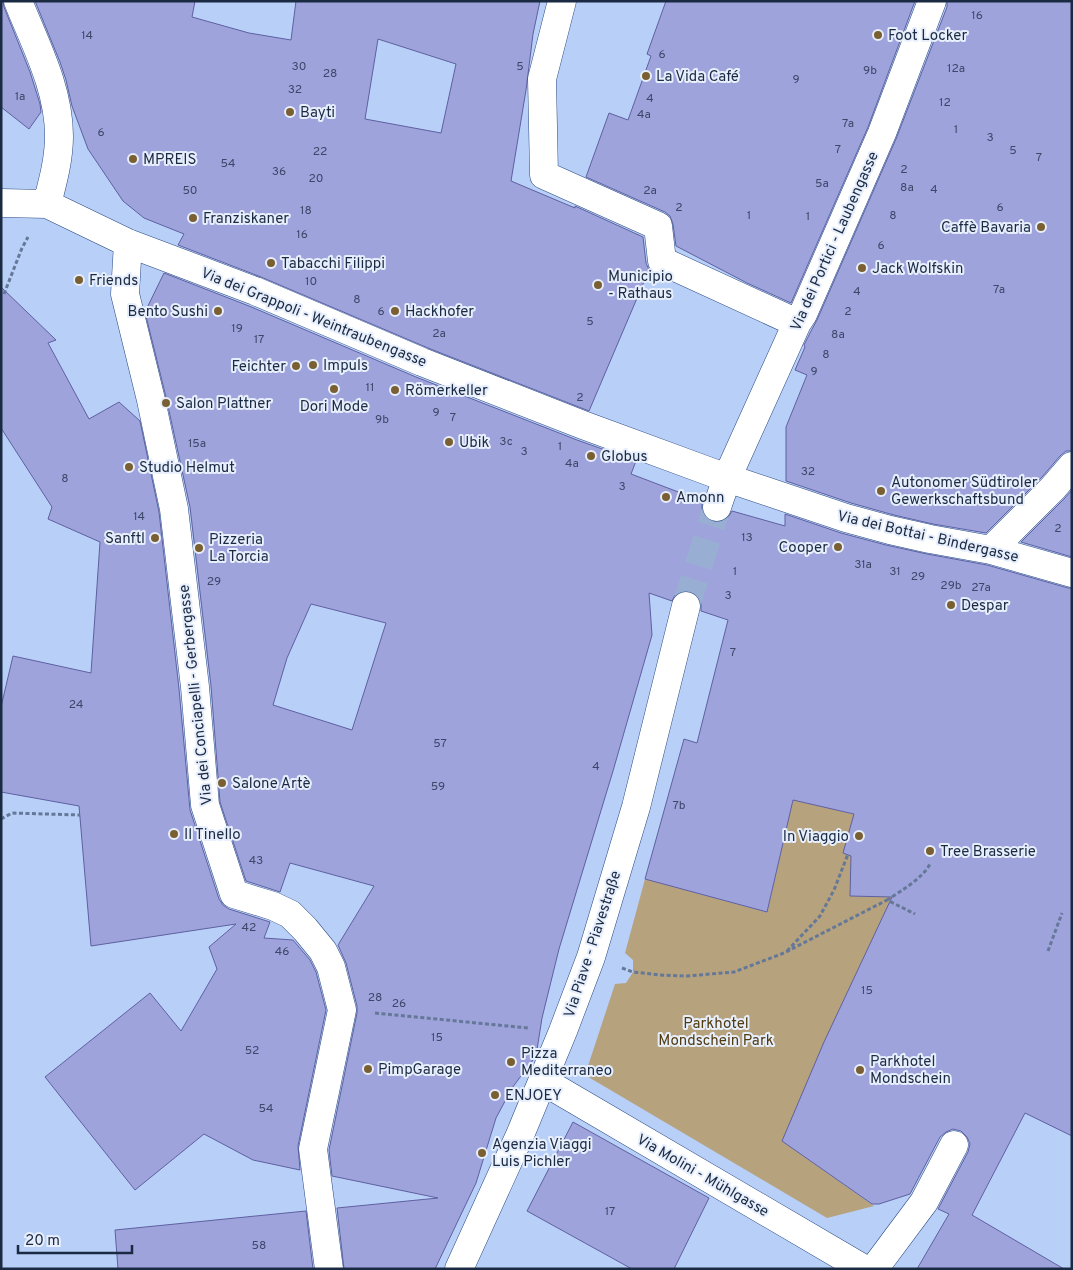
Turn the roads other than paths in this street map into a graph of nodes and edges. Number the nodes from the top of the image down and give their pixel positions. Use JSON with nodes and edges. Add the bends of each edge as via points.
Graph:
{"nodes":[{"id":1,"x":18,"y":1,"type":"edge"},
{"id":2,"x":562,"y":1,"type":"edge"},
{"id":3,"x":932,"y":1,"type":"edge"},
{"id":4,"x":1,"y":203,"type":"edge"},
{"id":5,"x":47,"y":204,"type":"junction"},
{"id":6,"x":128,"y":243,"type":"junction"},
{"id":7,"x":797,"y":323,"type":"junction"},
{"id":8,"x":1072,"y":466,"type":"edge"},
{"id":9,"x":727,"y":478,"type":"junction"},
{"id":10,"x":717,"y":507,"type":"tunnel mouth"},
{"id":11,"x":991,"y":550,"type":"junction"},
{"id":12,"x":1072,"y":572,"type":"edge"},
{"id":13,"x":686,"y":606,"type":"tunnel mouth"},
{"id":14,"x":543,"y":1081,"type":"junction"},
{"id":15,"x":954,"y":1144,"type":"dead end"},
{"id":16,"x":329,"y":1269,"type":"edge"},
{"id":17,"x":459,"y":1269,"type":"edge"},
{"id":18,"x":864,"y":1269,"type":"edge"},
{"id":19,"x":874,"y":1269,"type":"edge"}],
"edges":[{"from":1,"to":5,"type":"street","via":[[51,82],[58,118],[56,171]]},
{"from":2,"to":7,"type":"street","via":[[542,79],[544,175],[658,226],[662,261]]},
{"from":3,"to":7,"type":"street","name":"Via dei Portici - Laubengasse","via":[[882,132]]},
{"from":4,"to":5,"type":"street"},
{"from":5,"to":6,"type":"street","name":"Via dei Grappoli - Weintraubengasse"},
{"from":6,"to":9,"type":"street","name":"Via dei Grappoli - Weintraubengasse","via":[[255,290],[422,362]]},
{"from":6,"to":16,"type":"street","name":"Via dei Conciapelli - Gerbergasse","via":[[124,294],[174,509],[205,805],[234,894],[290,914],[305,929],[331,967],[342,1010],[313,1149]]},
{"from":7,"to":9,"type":"street","name":"Via dei Portici - Laubengasse"},
{"from":8,"to":11,"type":"street"},
{"from":9,"to":10,"type":"street","name":"Via dei Portici - Laubengasse"},
{"from":9,"to":11,"type":"street","name":"Via dei Bottai - Bindergasse","via":[[846,518],[930,540]]},
{"from":11,"to":12,"type":"street","name":"Via dei Bottai - Bindergasse"},
{"from":13,"to":14,"type":"street","name":"Via Piave - Piavestraße","via":[[638,800],[590,957]]},
{"from":14,"to":17,"type":"street","name":"Via Piave - Piavestraße"},
{"from":14,"to":18,"type":"street","name":"Via Molini - Mühlgasse"},
{"from":15,"to":19,"type":"street","via":[[924,1202]]}]}
